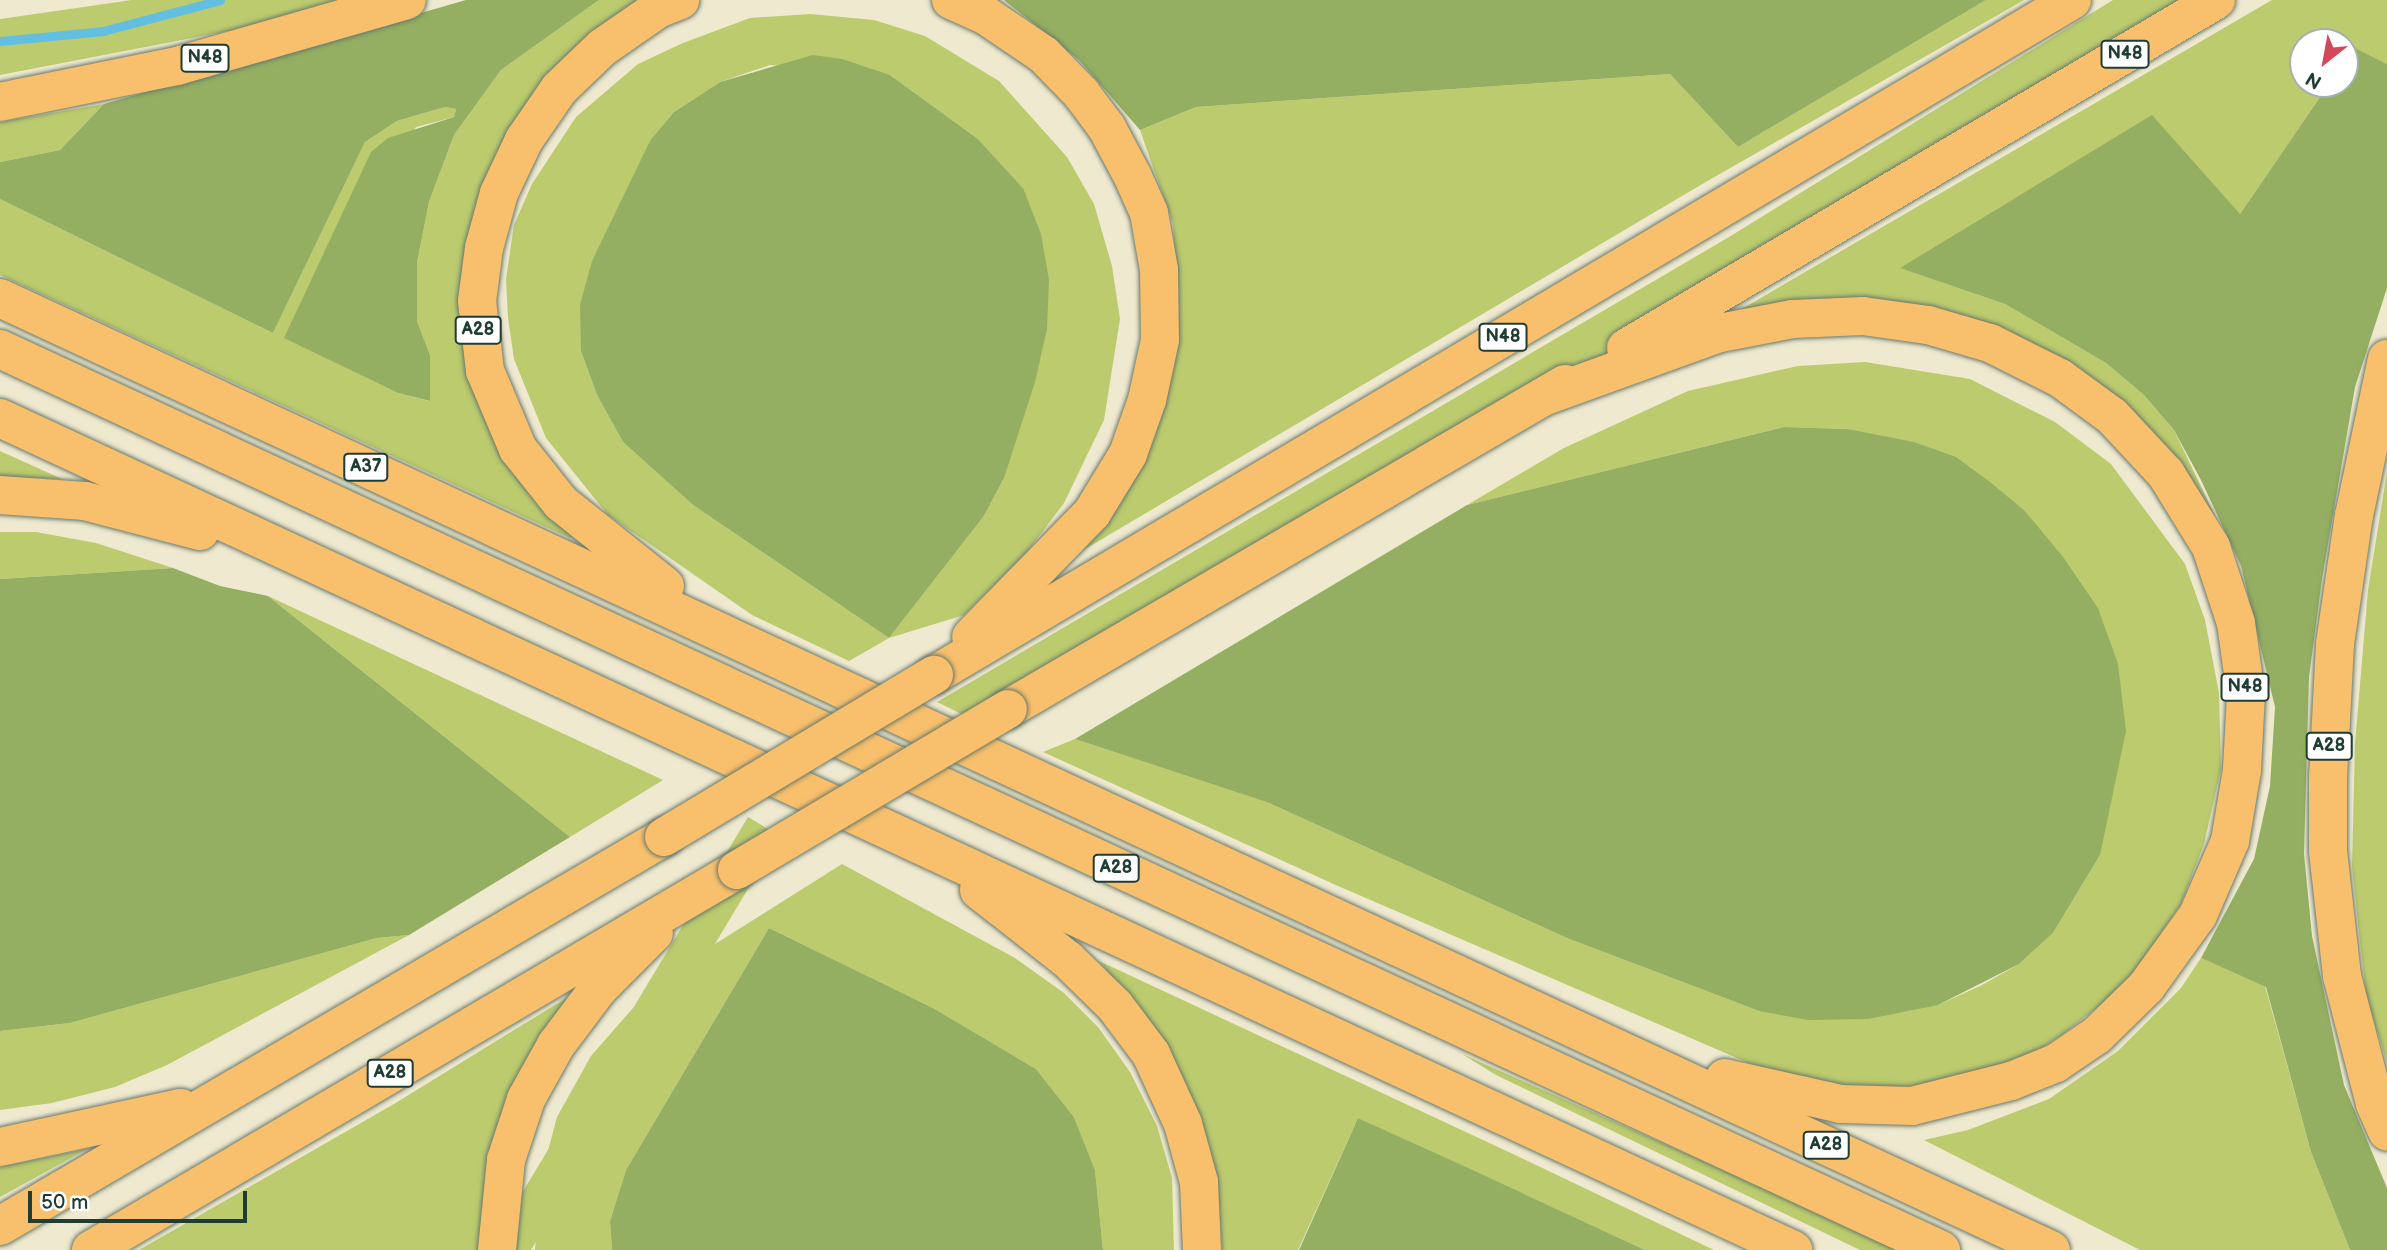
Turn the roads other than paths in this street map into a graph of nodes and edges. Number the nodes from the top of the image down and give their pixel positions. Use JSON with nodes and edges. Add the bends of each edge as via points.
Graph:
{"nodes":[{"id":1,"x":407,"y":0,"type":"edge"},
{"id":2,"x":680,"y":0,"type":"edge"},
{"id":3,"x":951,"y":0,"type":"edge"},
{"id":4,"x":2072,"y":0,"type":"edge"},
{"id":5,"x":2216,"y":0,"type":"edge"},
{"id":6,"x":0,"y":102,"type":"edge"},
{"id":7,"x":0,"y":298,"type":"edge"},
{"id":8,"x":0,"y":349,"type":"edge"},
{"id":9,"x":2387,"y":359,"type":"edge"},
{"id":10,"x":1543,"y":397,"type":"junction"},
{"id":11,"x":0,"y":418,"type":"edge"},
{"id":12,"x":0,"y":495,"type":"edge"},
{"id":13,"x":290,"y":554,"type":"junction"},
{"id":14,"x":732,"y":635,"type":"junction"},
{"id":15,"x":934,"y":675,"type":"junction"},
{"id":16,"x":1008,"y":709,"type":"joint"},
{"id":17,"x":884,"y":826,"type":"junction"},
{"id":18,"x":690,"y":897,"type":"junction"},
{"id":19,"x":1600,"y":1040,"type":"junction"},
{"id":20,"x":211,"y":1103,"type":"junction"},
{"id":21,"x":2387,"y":1131,"type":"edge"},
{"id":22,"x":0,"y":1147,"type":"edge"},
{"id":23,"x":0,"y":1226,"type":"edge"},
{"id":24,"x":91,"y":1250,"type":"edge"},
{"id":25,"x":497,"y":1250,"type":"edge"},
{"id":26,"x":1202,"y":1250,"type":"edge"},
{"id":27,"x":1793,"y":1250,"type":"edge"},
{"id":28,"x":1941,"y":1250,"type":"edge"},
{"id":29,"x":2051,"y":1250,"type":"edge"}],
"edges":[{"from":1,"to":6,"type":"highway","number":"N48","via":[[177,66]]},
{"from":2,"to":14,"type":"highway","number":"A28","via":[[658,9],[603,47],[559,89],[524,140],[499,193],[484,248],[478,332],[485,371],[501,416],[518,449],[561,503],[615,550]]},
{"from":3,"to":15,"type":"highway","via":[[985,15],[1044,55],[1107,128],[1149,213],[1159,270],[1160,340],[1147,400],[1128,454],[1093,513]]},
{"from":4,"to":15,"type":"highway","number":"N48"},
{"from":5,"to":10,"type":"highway","number":"N48"},
{"from":7,"to":14,"type":"highway","number":"A37"},
{"from":8,"to":28,"type":"highway","number":"A28"},
{"from":9,"to":21,"type":"highway","number":"A28","via":[[2354,515],[2335,644],[2328,801],[2330,878],[2342,976],[2375,1104]]},
{"from":10,"to":16,"type":"highway","number":"N48"},
{"from":10,"to":19,"type":"highway","number":"N48","via":[[1720,334],[1793,319],[1863,316],[1928,325],[1990,343],[2060,378],[2112,416],[2166,474],[2211,547],[2236,623],[2246,695],[2242,770],[2230,841],[2198,915],[2146,987],[2097,1035],[2056,1062],[1968,1094],[1912,1107],[1841,1104],[1770,1091]]},
{"from":11,"to":13,"type":"highway"},
{"from":12,"to":13,"type":"highway","via":[[85,501]]},
{"from":13,"to":17,"type":"highway"},
{"from":14,"to":19,"type":"highway","number":"A28"},
{"from":15,"to":20,"type":"highway","bridge":true},
{"from":16,"to":18,"type":"highway","number":"A28","bridge":true},
{"from":17,"to":26,"type":"highway","via":[[1015,915],[1115,1006],[1151,1054],[1183,1124],[1199,1182]]},
{"from":17,"to":27,"type":"highway"},
{"from":18,"to":24,"type":"highway","number":"A28"},
{"from":18,"to":25,"type":"highway","number":"A28","via":[[598,989],[556,1045],[526,1098],[506,1160]]},
{"from":19,"to":29,"type":"highway","number":"A28"},
{"from":20,"to":22,"type":"highway"},
{"from":20,"to":23,"type":"highway"}]}
